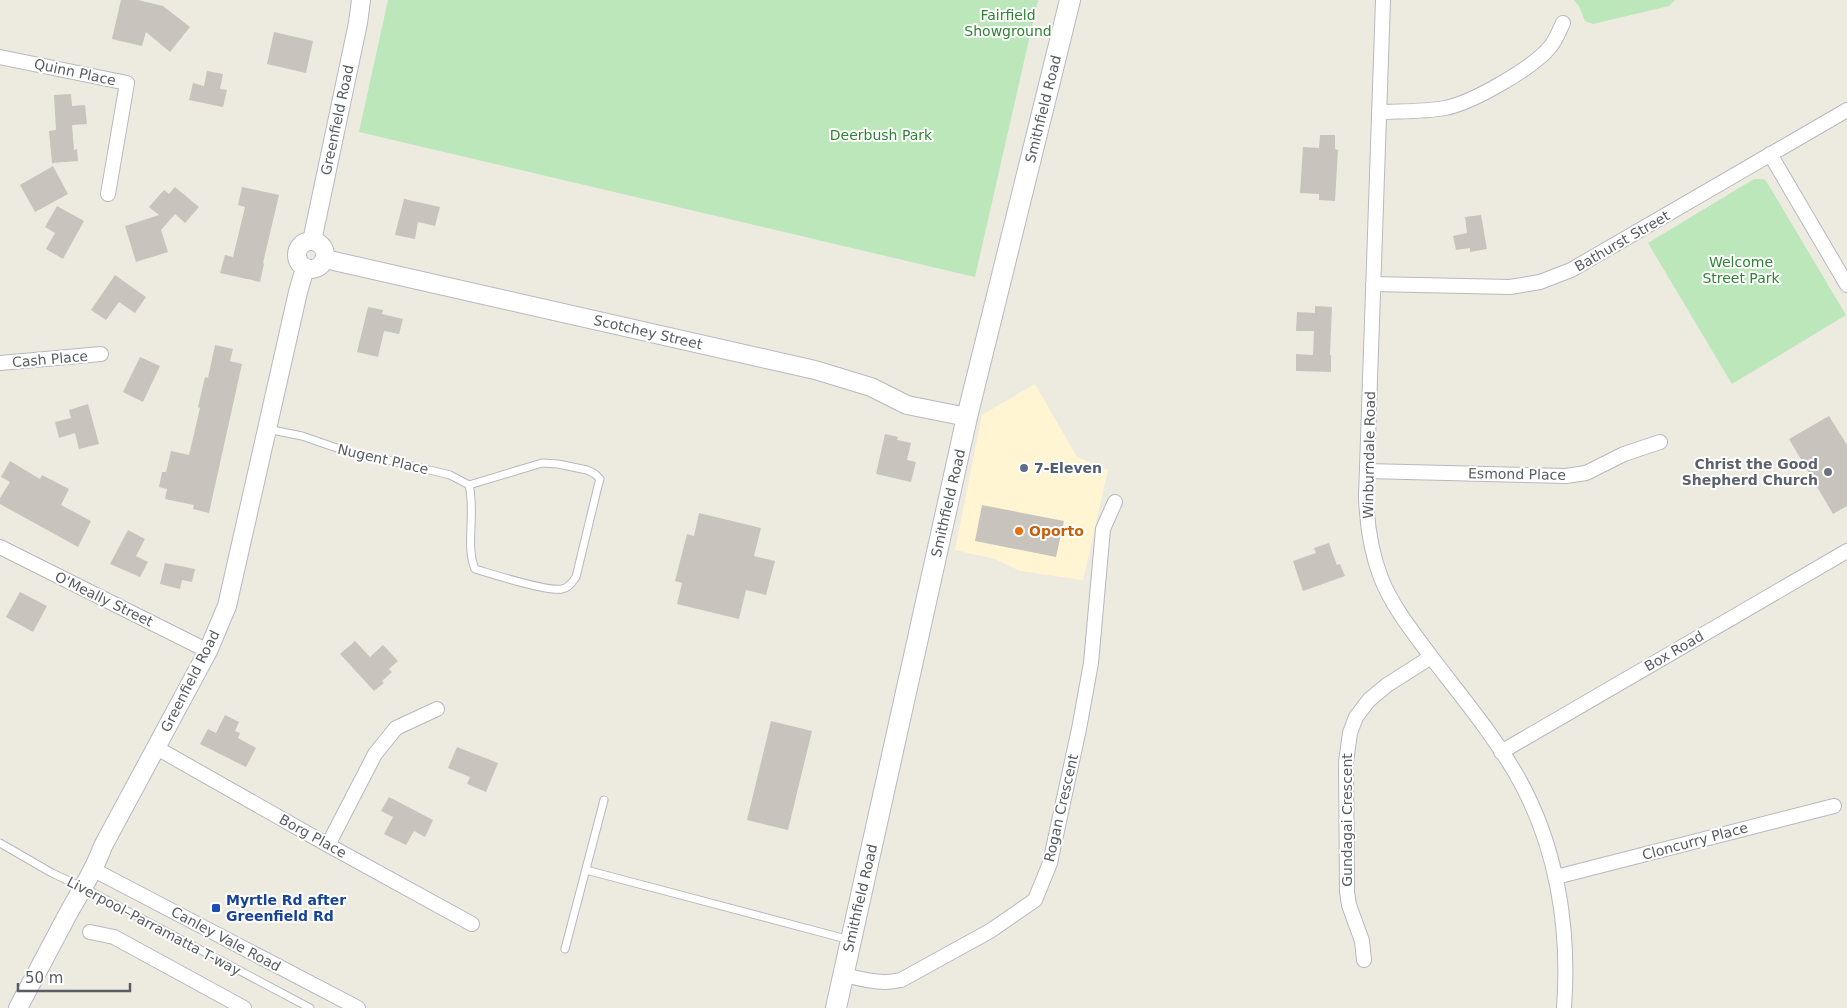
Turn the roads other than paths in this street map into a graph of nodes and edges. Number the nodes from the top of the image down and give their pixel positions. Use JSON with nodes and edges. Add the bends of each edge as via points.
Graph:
{"nodes":[{"id":1,"x":361,"y":0,"type":"edge"},
{"id":2,"x":1070,"y":0,"type":"edge"},
{"id":3,"x":1383,"y":0,"type":"edge"},
{"id":4,"x":1563,"y":23,"type":"dead end"},
{"id":5,"x":0,"y":57,"type":"edge"},
{"id":6,"x":1847,"y":110,"type":"edge"},
{"id":7,"x":1380,"y":112,"type":"junction"},
{"id":8,"x":1770,"y":154,"type":"junction"},
{"id":9,"x":108,"y":194,"type":"dead end"},
{"id":10,"x":312,"y":241,"type":"junction"},
{"id":11,"x":325,"y":259,"type":"junction"},
{"id":12,"x":306,"y":268,"type":"junction"},
{"id":13,"x":1373,"y":284,"type":"junction"},
{"id":14,"x":1847,"y":285,"type":"edge"},
{"id":15,"x":101,"y":354,"type":"dead end"},
{"id":16,"x":0,"y":363,"type":"edge"},
{"id":17,"x":967,"y":417,"type":"junction"},
{"id":18,"x":267,"y":429,"type":"junction"},
{"id":19,"x":1660,"y":442,"type":"dead end"},
{"id":20,"x":1367,"y":471,"type":"junction"},
{"id":21,"x":468,"y":485,"type":"junction"},
{"id":22,"x":1115,"y":502,"type":"dead end"},
{"id":23,"x":0,"y":547,"type":"edge"},
{"id":24,"x":1847,"y":551,"type":"edge"},
{"id":25,"x":208,"y":650,"type":"junction"},
{"id":26,"x":1431,"y":657,"type":"junction"},
{"id":27,"x":437,"y":709,"type":"dead end"},
{"id":28,"x":155,"y":747,"type":"junction"},
{"id":29,"x":1501,"y":752,"type":"junction"},
{"id":30,"x":604,"y":800,"type":"dead end"},
{"id":31,"x":1834,"y":806,"type":"dead end"},
{"id":32,"x":0,"y":843,"type":"edge"},
{"id":33,"x":328,"y":845,"type":"junction"},
{"id":34,"x":94,"y":870,"type":"junction"},
{"id":35,"x":586,"y":870,"type":"junction"},
{"id":36,"x":1556,"y":877,"type":"junction"},
{"id":37,"x":84,"y":888,"type":"junction"},
{"id":38,"x":472,"y":924,"type":"dead end"},
{"id":39,"x":90,"y":932,"type":"dead end"},
{"id":40,"x":850,"y":941,"type":"junction"},
{"id":41,"x":565,"y":949,"type":"dead end"},
{"id":42,"x":1364,"y":960,"type":"dead end"},
{"id":43,"x":843,"y":976,"type":"junction"},
{"id":44,"x":18,"y":1008,"type":"edge"},
{"id":45,"x":244,"y":1008,"type":"edge"},
{"id":46,"x":310,"y":1008,"type":"edge"},
{"id":47,"x":358,"y":1008,"type":"edge"},
{"id":48,"x":836,"y":1008,"type":"edge"},
{"id":49,"x":1564,"y":1008,"type":"edge"}],
"edges":[{"from":1,"to":10,"type":"street","name":"Greenfield Road"},
{"from":2,"to":17,"type":"main road","name":"Smithfield Road"},
{"from":3,"to":7,"type":"street","name":"Winburndale Road"},
{"from":4,"to":7,"type":"street","via":[[1552,46],[1532,65],[1472,99],[1447,108]]},
{"from":5,"to":9,"type":"street","name":"Quinn Place","via":[[127,83]]},
{"from":6,"to":8,"type":"street","name":"Bathurst Street"},
{"from":7,"to":13,"type":"street","name":"Winburndale Road"},
{"from":8,"to":13,"type":"street","name":"Bathurst Street","via":[[1557,276],[1496,288]]},
{"from":8,"to":14,"type":"street"},
{"from":10,"to":11,"type":"street","via":[[322,245]]},
{"from":10,"to":12,"type":"street","via":[[304,242],[298,250],[300,264]]},
{"from":11,"to":12,"type":"street","via":[[317,268]]},
{"from":11,"to":17,"type":"street","name":"Scotchey Street","via":[[815,370],[871,387],[907,405]]},
{"from":12,"to":18,"type":"street","name":"Greenfield Road"},
{"from":13,"to":20,"type":"street","name":"Winburndale Road"},
{"from":15,"to":16,"type":"street","name":"Cash Place"},
{"from":17,"to":40,"type":"main road","name":"Smithfield Road"},
{"from":18,"to":21,"type":"lane","name":"Nugent Place","via":[[302,436],[360,456],[450,475]]},
{"from":18,"to":25,"type":"street","name":"Greenfield Road","via":[[227,606]]},
{"from":19,"to":20,"type":"street","name":"Esmond Place","via":[[1624,454],[1586,473],[1571,476]]},
{"from":20,"to":26,"type":"street","name":"Winburndale Road","via":[[1368,533],[1378,568],[1397,610]]},
{"from":21,"to":21,"type":"lane","via":[[542,464],[558,464],[600,478],[576,577],[570,586],[562,590],[544,588],[475,569],[471,545],[473,504]]},
{"from":22,"to":43,"type":"street","name":"Rogan Crescent","via":[[1103,530],[1091,663],[1079,729],[1050,863],[1035,900],[990,931],[901,980],[889,983]]},
{"from":23,"to":25,"type":"street","name":"O'Meally Street"},
{"from":24,"to":29,"type":"street","name":"Box Road"},
{"from":25,"to":28,"type":"street","name":"Greenfield Road"},
{"from":26,"to":29,"type":"street","name":"Winburndale Road"},
{"from":26,"to":42,"type":"street","name":"Gundagai Crescent","via":[[1369,700],[1356,717],[1350,733],[1346,762],[1347,892],[1362,941]]},
{"from":27,"to":33,"type":"street","via":[[396,728],[376,754]]},
{"from":28,"to":33,"type":"street","name":"Borg Place"},
{"from":28,"to":34,"type":"street","name":"Greenfield Road","via":[[103,846]]},
{"from":29,"to":36,"type":"street","name":"Winburndale Road","via":[[1527,795]]},
{"from":30,"to":35,"type":"lane"},
{"from":31,"to":36,"type":"street","name":"Cloncurry Place"},
{"from":32,"to":37,"type":"lane","name":"Liverpool–Parramatta T-way"},
{"from":33,"to":38,"type":"street","name":"Borg Place"},
{"from":34,"to":37,"type":"street","name":"Greenfield Road"},
{"from":34,"to":47,"type":"street","name":"Canley Vale Road"},
{"from":35,"to":40,"type":"lane"},
{"from":35,"to":41,"type":"lane"},
{"from":36,"to":49,"type":"street","name":"Winburndale Road","via":[[1566,951]]},
{"from":37,"to":44,"type":"street","name":"Greenfield Road"},
{"from":37,"to":46,"type":"lane","name":"Liverpool–Parramatta T-way"},
{"from":39,"to":45,"type":"street","via":[[114,937]]},
{"from":40,"to":43,"type":"main road","name":"Smithfield Road"},
{"from":43,"to":48,"type":"main road","name":"Smithfield Road"}]}
